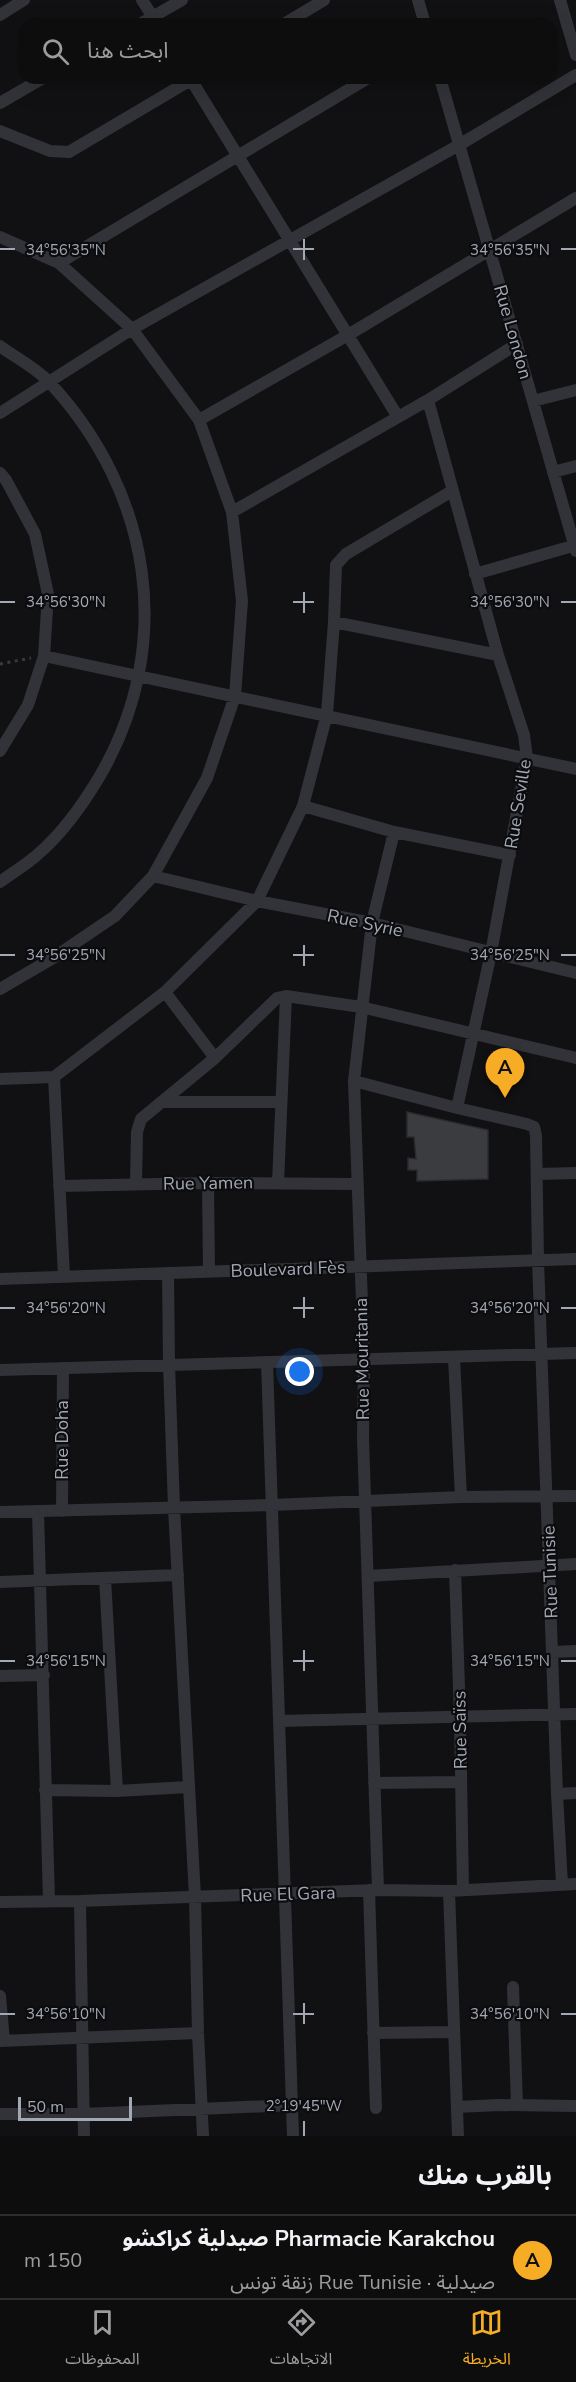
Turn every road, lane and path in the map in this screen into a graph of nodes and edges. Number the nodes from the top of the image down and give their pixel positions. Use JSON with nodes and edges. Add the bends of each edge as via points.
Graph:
{"nodes":[{"id":1,"x":24,"y":0,"type":"edge"},
{"id":2,"x":142,"y":0,"type":"edge"},
{"id":3,"x":182,"y":0,"type":"edge"},
{"id":4,"x":418,"y":0,"type":"edge"},
{"id":5,"x":560,"y":0,"type":"edge"},
{"id":6,"x":317,"y":2,"type":"edge"},
{"id":7,"x":0,"y":15,"type":"edge"},
{"id":8,"x":154,"y":18,"type":"edge"},
{"id":9,"x":158,"y":18,"type":"edge"},
{"id":10,"x":293,"y":18,"type":"edge"},
{"id":11,"x":423,"y":18,"type":"edge"},
{"id":12,"x":576,"y":56,"type":"edge"},
{"id":13,"x":576,"y":75,"type":"edge"},
{"id":14,"x":33,"y":84,"type":"edge"},
{"id":15,"x":182,"y":84,"type":"edge"},
{"id":16,"x":196,"y":84,"type":"edge"},
{"id":17,"x":358,"y":84,"type":"edge"},
{"id":18,"x":442,"y":84,"type":"edge"},
{"id":19,"x":0,"y":103,"type":"edge"},
{"id":20,"x":0,"y":131,"type":"edge"},
{"id":21,"x":459,"y":144,"type":"junction"},
{"id":22,"x":238,"y":155,"type":"junction"},
{"id":23,"x":576,"y":198,"type":"edge"},
{"id":24,"x":0,"y":237,"type":"edge"},
{"id":25,"x":290,"y":241,"type":"junction"},
{"id":26,"x":489,"y":249,"type":"junction"},
{"id":27,"x":59,"y":263,"type":"junction"},
{"id":28,"x":132,"y":329,"type":"junction"},
{"id":29,"x":348,"y":335,"type":"junction"},
{"id":30,"x":517,"y":344,"type":"junction"},
{"id":31,"x":0,"y":346,"type":"edge"},
{"id":32,"x":50,"y":382,"type":"junction"},
{"id":33,"x":576,"y":390,"type":"edge"},
{"id":34,"x":428,"y":400,"type":"junction"},
{"id":35,"x":533,"y":401,"type":"junction"},
{"id":36,"x":0,"y":413,"type":"edge"},
{"id":37,"x":398,"y":417,"type":"junction"},
{"id":38,"x":200,"y":420,"type":"junction"},
{"id":39,"x":576,"y":466,"type":"edge"},
{"id":40,"x":553,"y":472,"type":"junction"},
{"id":41,"x":0,"y":473,"type":"edge"},
{"id":42,"x":452,"y":490,"type":"junction"},
{"id":43,"x":232,"y":512,"type":"junction"},
{"id":44,"x":575,"y":547,"type":"edge"},
{"id":45,"x":475,"y":574,"type":"junction"},
{"id":46,"x":334,"y":622,"type":"junction"},
{"id":47,"x":498,"y":655,"type":"junction"},
{"id":48,"x":44,"y":656,"type":"junction"},
{"id":49,"x":0,"y":664,"type":"edge"},
{"id":50,"x":140,"y":677,"type":"junction"},
{"id":51,"x":235,"y":696,"type":"junction"},
{"id":52,"x":327,"y":714,"type":"junction"},
{"id":53,"x":0,"y":751,"type":"edge"},
{"id":54,"x":527,"y":758,"type":"junction"},
{"id":55,"x":576,"y":769,"type":"edge"},
{"id":56,"x":303,"y":806,"type":"junction"},
{"id":57,"x":394,"y":832,"type":"junction"},
{"id":58,"x":510,"y":855,"type":"junction"},
{"id":59,"x":153,"y":876,"type":"junction"},
{"id":60,"x":0,"y":882,"type":"edge"},
{"id":61,"x":257,"y":901,"type":"junction"},
{"id":62,"x":372,"y":923,"type":"junction"},
{"id":63,"x":491,"y":953,"type":"junction"},
{"id":64,"x":576,"y":973,"type":"edge"},
{"id":65,"x":0,"y":989,"type":"edge"},
{"id":66,"x":165,"y":992,"type":"junction"},
{"id":67,"x":286,"y":996,"type":"junction"},
{"id":68,"x":361,"y":1007,"type":"junction"},
{"id":69,"x":473,"y":1033,"type":"junction"},
{"id":70,"x":215,"y":1058,"type":"junction"},
{"id":71,"x":576,"y":1058,"type":"edge"},
{"id":72,"x":54,"y":1077,"type":"junction"},
{"id":73,"x":0,"y":1079,"type":"edge"},
{"id":74,"x":354,"y":1081,"type":"junction"},
{"id":75,"x":160,"y":1102,"type":"junction"},
{"id":76,"x":281,"y":1102,"type":"junction"},
{"id":77,"x":457,"y":1108,"type":"junction"},
{"id":78,"x":576,"y":1173,"type":"edge"},
{"id":79,"x":537,"y":1174,"type":"junction"},
{"id":80,"x":208,"y":1183,"type":"junction"},
{"id":81,"x":278,"y":1183,"type":"junction"},
{"id":82,"x":136,"y":1184,"type":"junction"},
{"id":83,"x":357,"y":1184,"type":"junction"},
{"id":84,"x":59,"y":1186,"type":"junction"},
{"id":85,"x":576,"y":1258,"type":"edge"},
{"id":86,"x":538,"y":1260,"type":"junction"},
{"id":87,"x":359,"y":1266,"type":"junction"},
{"id":88,"x":209,"y":1271,"type":"junction"},
{"id":89,"x":168,"y":1273,"type":"junction"},
{"id":90,"x":64,"y":1276,"type":"junction"},
{"id":91,"x":0,"y":1279,"type":"edge"},
{"id":92,"x":576,"y":1353,"type":"edge"},
{"id":93,"x":543,"y":1354,"type":"junction"},
{"id":94,"x":454,"y":1358,"type":"junction"},
{"id":95,"x":364,"y":1359,"type":"junction"},
{"id":96,"x":267,"y":1362,"type":"junction"},
{"id":97,"x":169,"y":1364,"type":"junction"},
{"id":98,"x":63,"y":1368,"type":"junction"},
{"id":99,"x":0,"y":1370,"type":"edge"},
{"id":100,"x":576,"y":1496,"type":"edge"},
{"id":101,"x":460,"y":1497,"type":"junction"},
{"id":102,"x":547,"y":1497,"type":"junction"},
{"id":103,"x":365,"y":1502,"type":"junction"},
{"id":104,"x":272,"y":1505,"type":"junction"},
{"id":105,"x":174,"y":1508,"type":"junction"},
{"id":106,"x":62,"y":1511,"type":"junction"},
{"id":107,"x":0,"y":1512,"type":"edge"},
{"id":108,"x":38,"y":1512,"type":"junction"},
{"id":109,"x":576,"y":1564,"type":"edge"},
{"id":110,"x":549,"y":1565,"type":"junction"},
{"id":111,"x":455,"y":1570,"type":"junction"},
{"id":112,"x":178,"y":1575,"type":"junction"},
{"id":113,"x":368,"y":1576,"type":"junction"},
{"id":114,"x":105,"y":1578,"type":"junction"},
{"id":115,"x":40,"y":1581,"type":"junction"},
{"id":116,"x":0,"y":1582,"type":"edge"},
{"id":117,"x":576,"y":1651,"type":"edge"},
{"id":118,"x":552,"y":1652,"type":"junction"},
{"id":119,"x":0,"y":1676,"type":"edge"},
{"id":120,"x":44,"y":1676,"type":"junction"},
{"id":121,"x":554,"y":1714,"type":"junction"},
{"id":122,"x":576,"y":1714,"type":"edge"},
{"id":123,"x":460,"y":1717,"type":"junction"},
{"id":124,"x":371,"y":1719,"type":"junction"},
{"id":125,"x":279,"y":1721,"type":"junction"},
{"id":126,"x":461,"y":1782,"type":"junction"},
{"id":127,"x":374,"y":1784,"type":"junction"},
{"id":128,"x":188,"y":1787,"type":"junction"},
{"id":129,"x":45,"y":1790,"type":"junction"},
{"id":130,"x":117,"y":1791,"type":"junction"},
{"id":131,"x":576,"y":1793,"type":"edge"},
{"id":132,"x":557,"y":1794,"type":"junction"},
{"id":133,"x":562,"y":1884,"type":"junction"},
{"id":134,"x":576,"y":1884,"type":"edge"},
{"id":135,"x":374,"y":1890,"type":"junction"},
{"id":136,"x":463,"y":1890,"type":"junction"},
{"id":137,"x":449,"y":1891,"type":"junction"},
{"id":138,"x":284,"y":1894,"type":"junction"},
{"id":139,"x":195,"y":1897,"type":"junction"},
{"id":140,"x":49,"y":1901,"type":"junction"},
{"id":141,"x":80,"y":1901,"type":"junction"},
{"id":142,"x":0,"y":1902,"type":"edge"},
{"id":143,"x":513,"y":1987,"type":"dead end"},
{"id":144,"x":0,"y":1996,"type":"edge"},
{"id":145,"x":454,"y":2032,"type":"junction"},
{"id":146,"x":198,"y":2033,"type":"junction"},
{"id":147,"x":373,"y":2033,"type":"junction"},
{"id":148,"x":82,"y":2038,"type":"junction"},
{"id":149,"x":2,"y":2041,"type":"edge"},
{"id":150,"x":292,"y":2105,"type":"junction"},
{"id":151,"x":517,"y":2105,"type":"junction"},
{"id":152,"x":576,"y":2106,"type":"edge"},
{"id":153,"x":202,"y":2107,"type":"junction"},
{"id":154,"x":457,"y":2107,"type":"junction"},
{"id":155,"x":376,"y":2108,"type":"dead end"},
{"id":156,"x":0,"y":2114,"type":"edge"},
{"id":157,"x":83,"y":2114,"type":"junction"},
{"id":158,"x":84,"y":2136,"type":"edge"},
{"id":159,"x":203,"y":2136,"type":"edge"},
{"id":160,"x":294,"y":2136,"type":"edge"},
{"id":161,"x":458,"y":2136,"type":"edge"}],
"edges":[{"from":1,"to":7,"type":"street"},
{"from":2,"to":8,"type":"street"},
{"from":3,"to":9,"type":"street"},
{"from":4,"to":11,"type":"street"},
{"from":5,"to":12,"type":"street"},
{"from":6,"to":10,"type":"street"},
{"from":13,"to":21,"type":"street"},
{"from":14,"to":19,"type":"street"},
{"from":15,"to":20,"type":"street","via":[[69,152],[50,151]]},
{"from":16,"to":22,"type":"street"},
{"from":17,"to":22,"type":"street"},
{"from":18,"to":21,"type":"street","name":"Rue London"},
{"from":21,"to":25,"type":"street"},
{"from":21,"to":26,"type":"street","name":"Rue London"},
{"from":22,"to":25,"type":"street"},
{"from":22,"to":27,"type":"street"},
{"from":23,"to":26,"type":"street"},
{"from":24,"to":27,"type":"street"},
{"from":25,"to":28,"type":"street"},
{"from":25,"to":29,"type":"street"},
{"from":26,"to":29,"type":"street"},
{"from":26,"to":30,"type":"street","name":"Rue London"},
{"from":27,"to":28,"type":"street"},
{"from":28,"to":32,"type":"street"},
{"from":28,"to":38,"type":"street"},
{"from":29,"to":37,"type":"street"},
{"from":29,"to":38,"type":"street"},
{"from":30,"to":34,"type":"street"},
{"from":30,"to":35,"type":"street","name":"Rue London"},
{"from":31,"to":32,"type":"street"},
{"from":32,"to":36,"type":"street"},
{"from":32,"to":50,"type":"street","via":[[91,435],[121,491],[139,551],[146,614]]},
{"from":33,"to":35,"type":"street"},
{"from":34,"to":37,"type":"street"},
{"from":34,"to":42,"type":"street","name":"Rue Seville"},
{"from":35,"to":40,"type":"street","name":"Rue London"},
{"from":37,"to":43,"type":"street"},
{"from":38,"to":43,"type":"street"},
{"from":39,"to":40,"type":"street"},
{"from":40,"to":44,"type":"street","name":"Rue London"},
{"from":41,"to":48,"type":"street","via":[[35,534],[48,594]]},
{"from":42,"to":45,"type":"street","name":"Rue Seville"},
{"from":42,"to":46,"type":"street","via":[[342,557],[335,571]]},
{"from":43,"to":51,"type":"street","via":[[242,601]]},
{"from":44,"to":45,"type":"street"},
{"from":45,"to":47,"type":"street","name":"Rue Seville"},
{"from":46,"to":47,"type":"street"},
{"from":46,"to":52,"type":"street"},
{"from":47,"to":54,"type":"street","name":"Rue Seville","via":[[524,735]]},
{"from":48,"to":49,"type":"path"},
{"from":48,"to":50,"type":"street"},
{"from":48,"to":53,"type":"street","via":[[28,705]]},
{"from":50,"to":51,"type":"street"},
{"from":50,"to":60,"type":"street","via":[[119,743],[84,804],[37,855]]},
{"from":51,"to":52,"type":"street"},
{"from":51,"to":59,"type":"street","via":[[207,778]]},
{"from":52,"to":54,"type":"street"},
{"from":52,"to":56,"type":"street"},
{"from":54,"to":55,"type":"street"},
{"from":54,"to":58,"type":"street","name":"Rue Seville"},
{"from":56,"to":57,"type":"street"},
{"from":56,"to":61,"type":"street"},
{"from":57,"to":58,"type":"street"},
{"from":57,"to":62,"type":"street","name":"Rue Mouritania"},
{"from":58,"to":63,"type":"street","name":"Rue Seville"},
{"from":59,"to":61,"type":"street","name":"Rue Syrie"},
{"from":59,"to":65,"type":"street","via":[[115,916]]},
{"from":61,"to":62,"type":"street","name":"Rue Syrie"},
{"from":61,"to":66,"type":"street"},
{"from":62,"to":63,"type":"street","name":"Rue Syrie"},
{"from":62,"to":68,"type":"street","name":"Rue Mouritania"},
{"from":63,"to":64,"type":"street","name":"Rue Syrie"},
{"from":63,"to":69,"type":"street","name":"Rue Seville"},
{"from":66,"to":70,"type":"street"},
{"from":66,"to":72,"type":"street"},
{"from":67,"to":68,"type":"street"},
{"from":67,"to":70,"type":"street","via":[[270,1004]]},
{"from":67,"to":76,"type":"street"},
{"from":68,"to":69,"type":"street"},
{"from":68,"to":74,"type":"street","name":"Rue Mouritania"},
{"from":69,"to":71,"type":"street"},
{"from":69,"to":77,"type":"street","name":"Rue Seville"},
{"from":70,"to":75,"type":"street"},
{"from":72,"to":73,"type":"street"},
{"from":72,"to":84,"type":"street"},
{"from":74,"to":77,"type":"street"},
{"from":74,"to":83,"type":"street","name":"Rue Mouritania"},
{"from":75,"to":76,"type":"street"},
{"from":75,"to":82,"type":"street","via":[[141,1119],[137,1132]]},
{"from":76,"to":81,"type":"street"},
{"from":77,"to":79,"type":"street","name":"Rue Tunisie","via":[[534,1128]]},
{"from":78,"to":79,"type":"street"},
{"from":79,"to":86,"type":"street","name":"Rue Tunisie"},
{"from":80,"to":81,"type":"street","name":"Rue Yamen"},
{"from":80,"to":82,"type":"street","name":"Rue Yamen"},
{"from":80,"to":88,"type":"street"},
{"from":81,"to":83,"type":"street","name":"Rue Yamen"},
{"from":82,"to":84,"type":"street","name":"Rue Yamen"},
{"from":83,"to":87,"type":"street","name":"Rue Mouritania"},
{"from":84,"to":90,"type":"street"},
{"from":85,"to":86,"type":"street","name":"Boulevard Fès"},
{"from":86,"to":87,"type":"street","name":"Boulevard Fès"},
{"from":86,"to":93,"type":"street","name":"Rue Tunisie"},
{"from":87,"to":88,"type":"street","name":"Boulevard Fès"},
{"from":87,"to":95,"type":"street","name":"Rue Mouritania"},
{"from":88,"to":89,"type":"street","name":"Boulevard Fès"},
{"from":89,"to":90,"type":"street","name":"Boulevard Fès"},
{"from":89,"to":97,"type":"street"},
{"from":90,"to":91,"type":"street","name":"Boulevard Fès"},
{"from":92,"to":93,"type":"street"},
{"from":93,"to":94,"type":"street"},
{"from":93,"to":102,"type":"street","name":"Rue Tunisie"},
{"from":94,"to":95,"type":"street"},
{"from":94,"to":101,"type":"street"},
{"from":95,"to":96,"type":"street"},
{"from":95,"to":103,"type":"street","name":"Rue Mouritania"},
{"from":96,"to":97,"type":"street"},
{"from":96,"to":104,"type":"street"},
{"from":97,"to":98,"type":"street"},
{"from":97,"to":105,"type":"street"},
{"from":98,"to":99,"type":"street"},
{"from":98,"to":106,"type":"street","name":"Rue Doha"},
{"from":100,"to":102,"type":"street"},
{"from":101,"to":102,"type":"street"},
{"from":101,"to":103,"type":"street"},
{"from":102,"to":110,"type":"street","name":"Rue Tunisie"},
{"from":103,"to":104,"type":"street"},
{"from":103,"to":113,"type":"street","name":"Rue Mouritania"},
{"from":104,"to":105,"type":"street"},
{"from":104,"to":125,"type":"street"},
{"from":105,"to":106,"type":"street"},
{"from":105,"to":112,"type":"street"},
{"from":106,"to":108,"type":"street"},
{"from":107,"to":108,"type":"street"},
{"from":108,"to":115,"type":"street"},
{"from":109,"to":110,"type":"street"},
{"from":110,"to":111,"type":"street"},
{"from":110,"to":118,"type":"street","name":"Rue Tunisie"},
{"from":111,"to":113,"type":"street"},
{"from":111,"to":123,"type":"street","name":"Rue Saïss"},
{"from":112,"to":114,"type":"street"},
{"from":112,"to":128,"type":"street"},
{"from":113,"to":124,"type":"street","name":"Rue Mouritania"},
{"from":114,"to":115,"type":"street"},
{"from":114,"to":130,"type":"street"},
{"from":115,"to":116,"type":"street"},
{"from":115,"to":120,"type":"street"},
{"from":117,"to":118,"type":"street"},
{"from":118,"to":121,"type":"street","name":"Rue Tunisie"},
{"from":119,"to":120,"type":"street"},
{"from":120,"to":129,"type":"street"},
{"from":121,"to":122,"type":"street"},
{"from":121,"to":123,"type":"street"},
{"from":121,"to":132,"type":"street","name":"Rue Tunisie"},
{"from":123,"to":124,"type":"street"},
{"from":123,"to":126,"type":"street","name":"Rue Saïss"},
{"from":124,"to":125,"type":"street"},
{"from":124,"to":127,"type":"street","name":"Rue Mouritania"},
{"from":125,"to":138,"type":"street"},
{"from":126,"to":127,"type":"street"},
{"from":126,"to":136,"type":"street","name":"Rue Saïss"},
{"from":127,"to":135,"type":"street","name":"Rue Mouritania"},
{"from":128,"to":130,"type":"street"},
{"from":128,"to":139,"type":"street"},
{"from":129,"to":130,"type":"street"},
{"from":129,"to":140,"type":"street"},
{"from":131,"to":132,"type":"street"},
{"from":132,"to":133,"type":"street","name":"Rue Tunisie"},
{"from":133,"to":134,"type":"street","name":"Rue El Gara"},
{"from":133,"to":136,"type":"street","name":"Rue El Gara"},
{"from":135,"to":137,"type":"street","name":"Rue El Gara"},
{"from":135,"to":138,"type":"street","name":"Rue El Gara"},
{"from":135,"to":147,"type":"street","name":"Rue Mouritania"},
{"from":136,"to":137,"type":"street","name":"Rue El Gara"},
{"from":137,"to":145,"type":"street"},
{"from":138,"to":139,"type":"street","name":"Rue El Gara"},
{"from":138,"to":150,"type":"street"},
{"from":139,"to":141,"type":"street","name":"Rue El Gara"},
{"from":139,"to":146,"type":"street"},
{"from":140,"to":141,"type":"street","name":"Rue El Gara"},
{"from":140,"to":142,"type":"street","name":"Rue El Gara"},
{"from":141,"to":148,"type":"street"},
{"from":143,"to":151,"type":"street"},
{"from":144,"to":149,"type":"street"},
{"from":145,"to":147,"type":"street"},
{"from":145,"to":154,"type":"street"},
{"from":146,"to":148,"type":"street"},
{"from":146,"to":153,"type":"street"},
{"from":147,"to":155,"type":"street","name":"Rue Mouritania"},
{"from":148,"to":149,"type":"street"},
{"from":148,"to":157,"type":"street"},
{"from":150,"to":153,"type":"street"},
{"from":150,"to":160,"type":"street"},
{"from":151,"to":152,"type":"street"},
{"from":151,"to":154,"type":"street"},
{"from":153,"to":157,"type":"street"},
{"from":153,"to":159,"type":"street"},
{"from":154,"to":161,"type":"street"},
{"from":156,"to":157,"type":"street"},
{"from":157,"to":158,"type":"street"}]}
